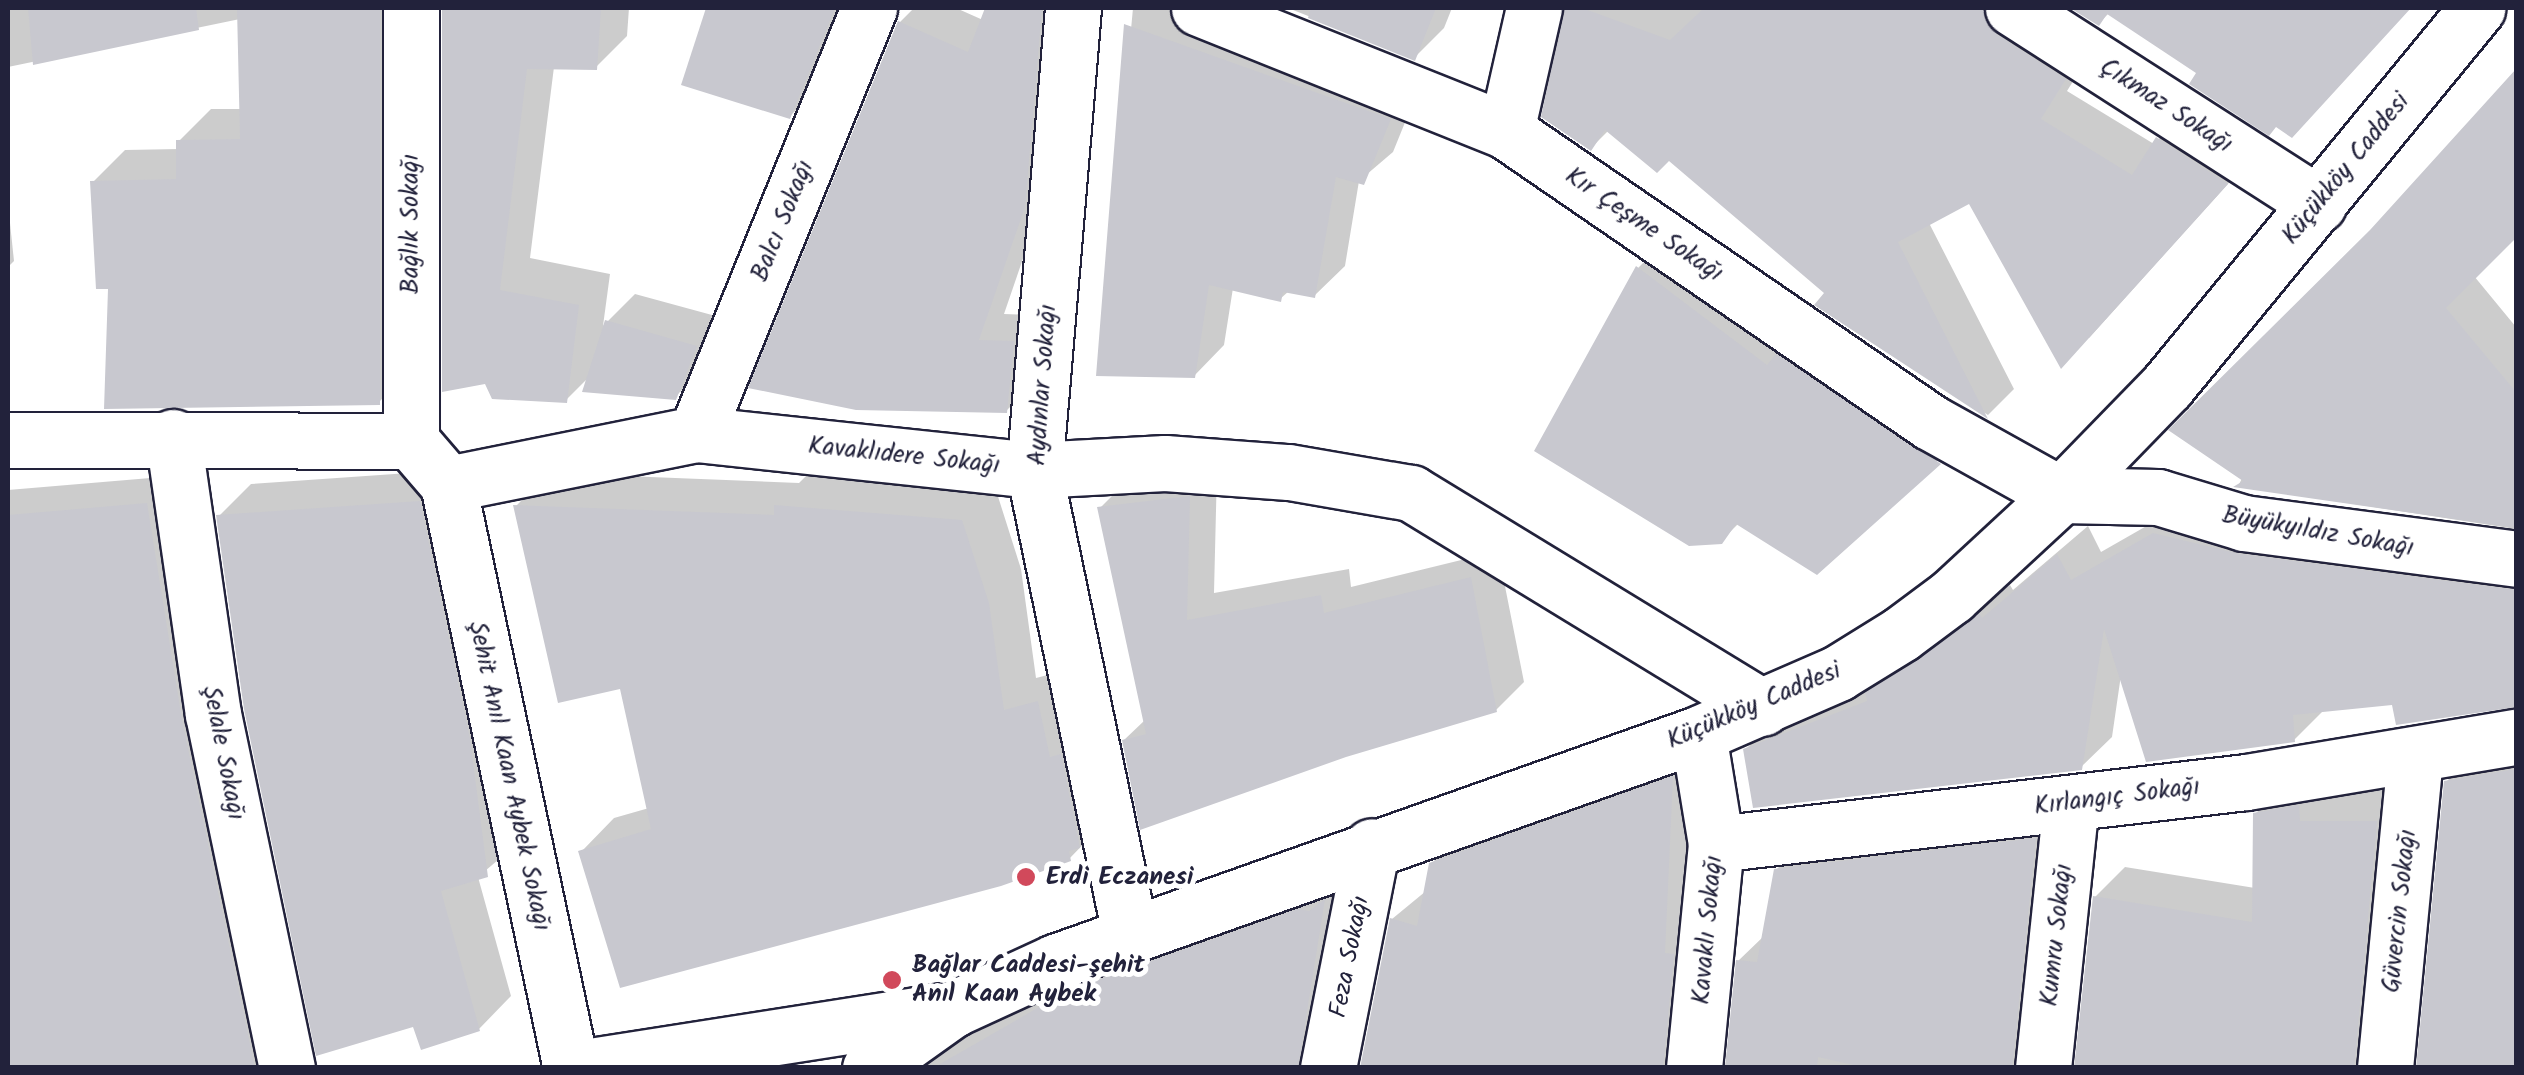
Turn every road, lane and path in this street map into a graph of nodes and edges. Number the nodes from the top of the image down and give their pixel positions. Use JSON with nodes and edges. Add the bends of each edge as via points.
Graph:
{"nodes":[{"id":1,"x":411,"y":8,"type":"edge"},
{"id":2,"x":869,"y":8,"type":"edge"},
{"id":3,"x":1073,"y":8,"type":"edge"},
{"id":4,"x":1199,"y":8,"type":"edge"},
{"id":5,"x":1534,"y":8,"type":"edge"},
{"id":6,"x":2013,"y":8,"type":"edge"},
{"id":7,"x":2478,"y":8,"type":"edge"},
{"id":8,"x":1506,"y":131,"type":"junction"},
{"id":9,"x":2318,"y":204,"type":"junction"},
{"id":10,"x":696,"y":434,"type":"junction"},
{"id":11,"x":173,"y":437,"type":"junction"},
{"id":12,"x":8,"y":440,"type":"edge"},
{"id":13,"x":410,"y":441,"type":"junction"},
{"id":14,"x":1034,"y":470,"type":"junction"},
{"id":15,"x":448,"y":484,"type":"junction"},
{"id":16,"x":2061,"y":496,"type":"junction"},
{"id":17,"x":2516,"y":559,"type":"edge"},
{"id":18,"x":1763,"y":708,"type":"junction"},
{"id":19,"x":1698,"y":734,"type":"junction"},
{"id":20,"x":2516,"y":737,"type":"edge"},
{"id":21,"x":2416,"y":754,"type":"junction"},
{"id":22,"x":2071,"y":803,"type":"junction"},
{"id":23,"x":1716,"y":844,"type":"junction"},
{"id":24,"x":1372,"y":846,"type":"junction"},
{"id":25,"x":1130,"y":934,"type":"junction"},
{"id":26,"x":953,"y":1009,"type":"junction"},
{"id":27,"x":636,"y":1063,"type":"edge"},
{"id":28,"x":286,"y":1068,"type":"edge"},
{"id":29,"x":575,"y":1068,"type":"edge"},
{"id":30,"x":870,"y":1068,"type":"edge"},
{"id":31,"x":1328,"y":1068,"type":"edge"},
{"id":32,"x":1694,"y":1068,"type":"edge"},
{"id":33,"x":2043,"y":1068,"type":"edge"},
{"id":34,"x":2385,"y":1068,"type":"edge"}],
"edges":[{"from":1,"to":13,"type":"street","name":"Bağlık Sokağı"},
{"from":2,"to":10,"type":"street","name":"Balcı Sokağı"},
{"from":3,"to":14,"type":"street","name":"Aydınlar Sokağı"},
{"from":4,"to":8,"type":"street","name":"Kır Çeşme Sokağı"},
{"from":5,"to":8,"type":"street"},
{"from":6,"to":9,"type":"street","name":"Çıkmaz Sokağı"},
{"from":7,"to":9,"type":"street","name":"Küçükköy Caddesi"},
{"from":8,"to":16,"type":"street","name":"Kır Çeşme Sokağı","via":[[1930,422]]},
{"from":9,"to":16,"type":"street","name":"Küçükköy Caddesi","via":[[2167,386]]},
{"from":10,"to":14,"type":"street","name":"Kavaklıdere Sokağı"},
{"from":10,"to":15,"type":"street","name":"Kavaklıdere Sokağı"},
{"from":11,"to":12,"type":"street"},
{"from":11,"to":13,"type":"street"},
{"from":11,"to":28,"type":"street","name":"Şelale Sokağı","via":[[213,714]]},
{"from":13,"to":15,"type":"street"},
{"from":14,"to":18,"type":"street","name":"Kavaklıdere Sokağı","via":[[1166,463],[1289,472],[1411,493]]},
{"from":14,"to":25,"type":"street","name":"Aydınlar Sokağı"},
{"from":15,"to":29,"type":"street","name":"Şehit Anıl Kaan Aybek Sokağı"},
{"from":16,"to":17,"type":"street","name":"Büyükyıldız Sokağı","via":[[2158,497],[2244,523]]},
{"from":16,"to":18,"type":"street","name":"Küçükköy Caddesi","via":[[1901,634]]},
{"from":18,"to":19,"type":"street","name":"Küçükköy Caddesi"},
{"from":19,"to":23,"type":"street","name":"Kavaklı Sokağı"},
{"from":19,"to":24,"type":"street","name":"Küçükköy Caddesi"},
{"from":20,"to":21,"type":"street","name":"Kırlangıç Sokağı"},
{"from":21,"to":22,"type":"street","name":"Kırlangıç Sokağı"},
{"from":21,"to":34,"type":"street","name":"Güvercin Sokağı"},
{"from":22,"to":23,"type":"street","name":"Kırlangıç Sokağı"},
{"from":22,"to":33,"type":"street","name":"Kumru Sokağı"},
{"from":23,"to":32,"type":"street","name":"Kavaklı Sokağı"},
{"from":24,"to":25,"type":"street","name":"Küçükköy Caddesi"},
{"from":24,"to":31,"type":"street","name":"Feza Sokağı"},
{"from":25,"to":26,"type":"street","name":"Küçükköy Caddesi"},
{"from":26,"to":27,"type":"street"},
{"from":26,"to":30,"type":"street","name":"Küçükköy Caddesi"},
{"from":27,"to":29,"type":"street"}]}
